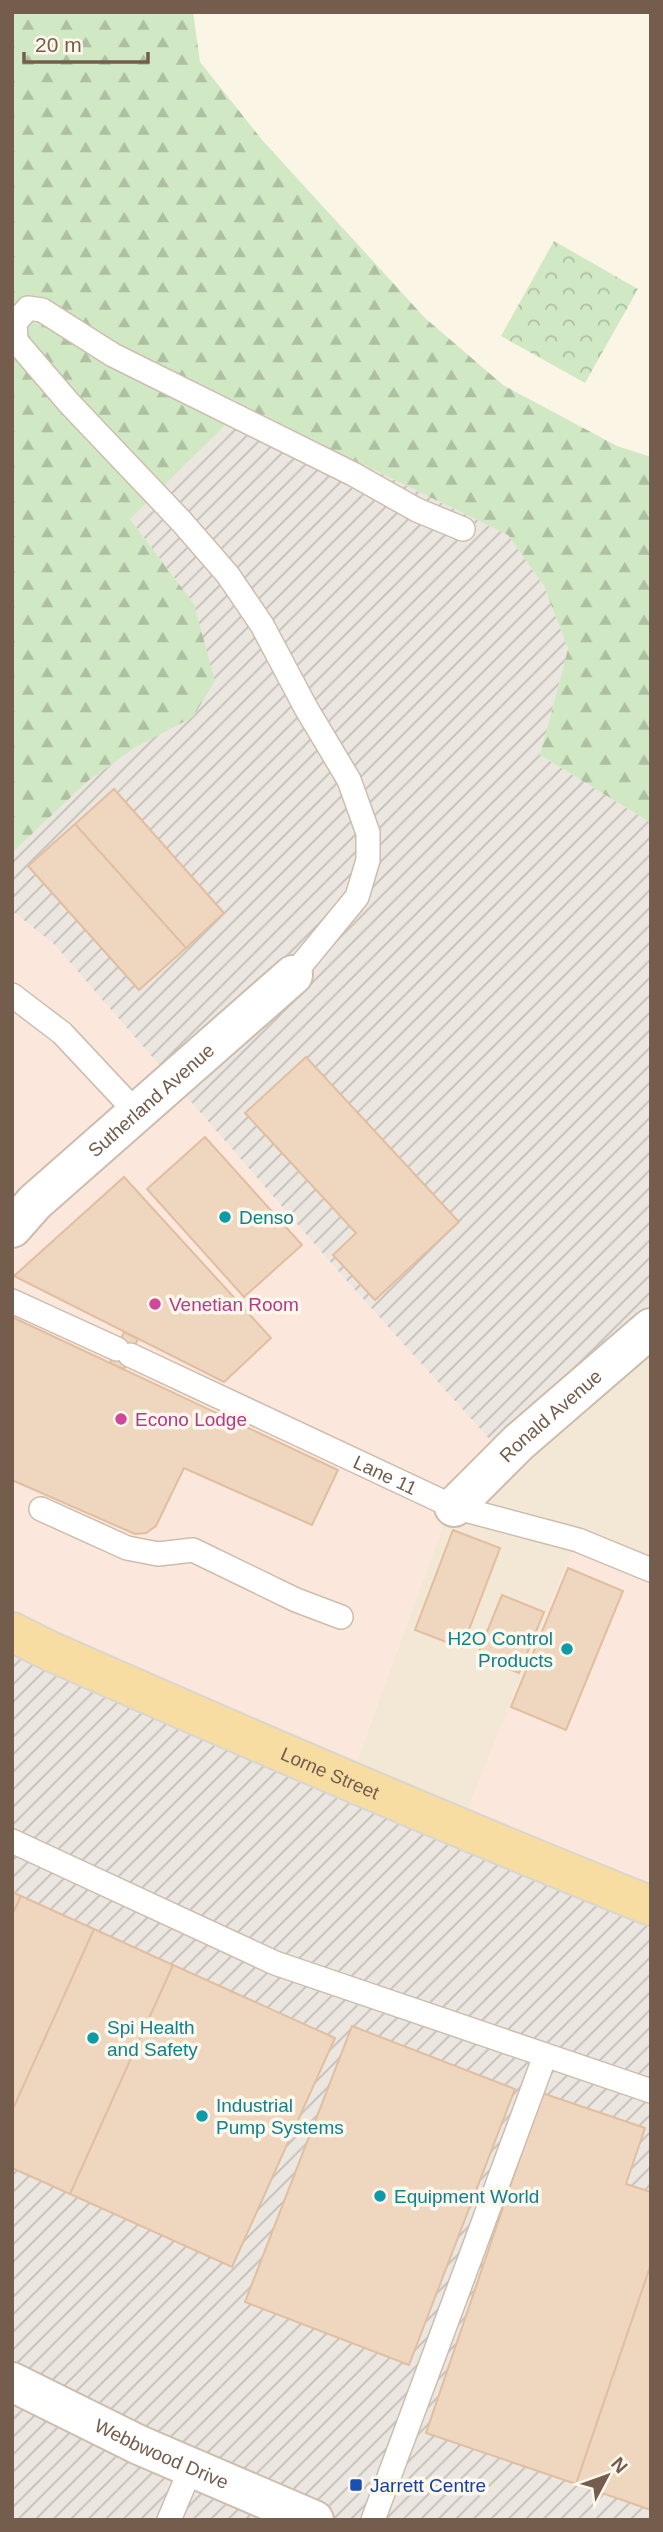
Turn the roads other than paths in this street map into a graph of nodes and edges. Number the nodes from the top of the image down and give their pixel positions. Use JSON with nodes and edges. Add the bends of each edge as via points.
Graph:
{"nodes":[{"id":1,"x":463,"y":529,"type":"dead end"},
{"id":2,"x":293,"y":975,"type":"joint"},
{"id":3,"x":12,"y":995,"type":"edge"},
{"id":4,"x":136,"y":1112,"type":"junction"},
{"id":5,"x":12,"y":1228,"type":"edge"},
{"id":6,"x":12,"y":1301,"type":"edge"},
{"id":7,"x":651,"y":1328,"type":"edge"},
{"id":8,"x":454,"y":1507,"type":"junction"},
{"id":9,"x":41,"y":1509,"type":"dead end"},
{"id":10,"x":651,"y":1570,"type":"edge"},
{"id":11,"x":341,"y":1617,"type":"dead end"},
{"id":12,"x":12,"y":1632,"type":"edge"},
{"id":13,"x":12,"y":1841,"type":"edge"},
{"id":14,"x":651,"y":1906,"type":"edge"},
{"id":15,"x":545,"y":2056,"type":"junction"},
{"id":16,"x":651,"y":2091,"type":"edge"},
{"id":17,"x":12,"y":2382,"type":"edge"},
{"id":18,"x":191,"y":2468,"type":"junction"},
{"id":19,"x":309,"y":2519,"type":"edge"},
{"id":20,"x":169,"y":2520,"type":"edge"},
{"id":21,"x":373,"y":2520,"type":"edge"}],
"edges":[{"from":1,"to":2,"type":"lane","via":[[113,355],[42,310],[27,308],[15,323],[16,341],[228,575],[262,625],[349,780],[368,833],[368,860],[356,897]]},
{"from":2,"to":4,"type":"street","name":"Sutherland Avenue"},
{"from":3,"to":4,"type":"lane","via":[[62,1034]]},
{"from":4,"to":5,"type":"street","name":"Sutherland Avenue"},
{"from":6,"to":8,"type":"lane","name":"Lane 11"},
{"from":7,"to":8,"type":"street","name":"Ronald Avenue","via":[[519,1443]]},
{"from":8,"to":10,"type":"lane","name":"Lane 11","via":[[578,1540]]},
{"from":9,"to":11,"type":"lane","via":[[127,1548],[158,1554],[193,1550]]},
{"from":12,"to":14,"type":"main road","name":"Lorne Street","via":[[251,1740]]},
{"from":13,"to":15,"type":"lane","via":[[275,1963]]},
{"from":15,"to":16,"type":"lane"},
{"from":15,"to":21,"type":"lane"},
{"from":17,"to":18,"type":"street","name":"Webbwood Drive"},
{"from":18,"to":19,"type":"street","name":"Webbwood Drive"},
{"from":18,"to":20,"type":"lane"}]}
